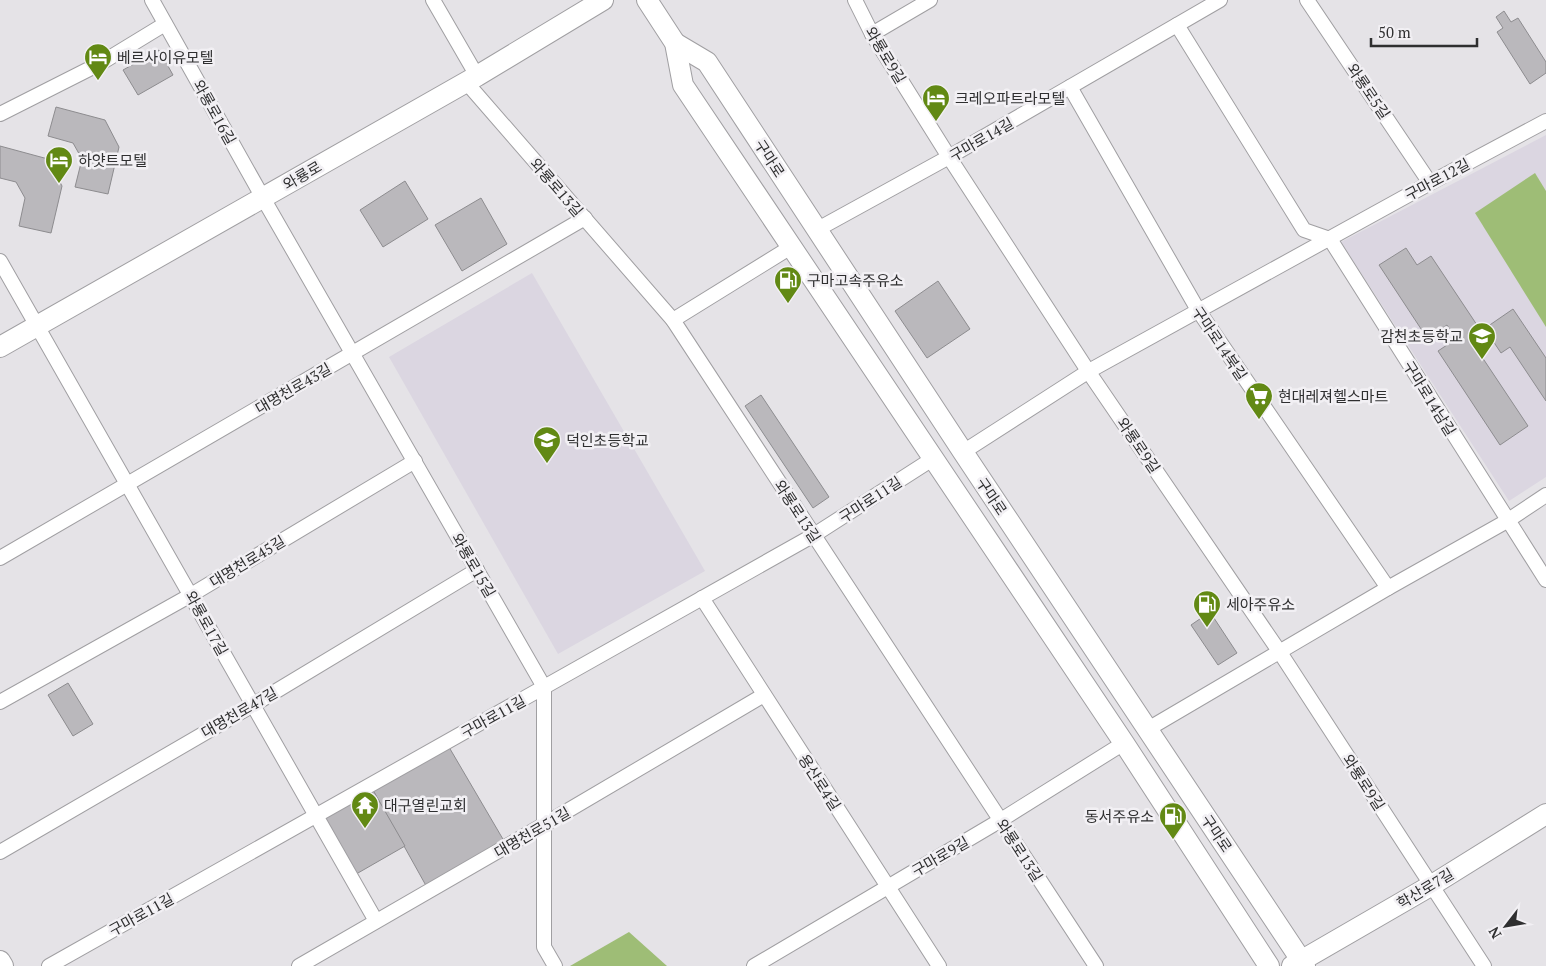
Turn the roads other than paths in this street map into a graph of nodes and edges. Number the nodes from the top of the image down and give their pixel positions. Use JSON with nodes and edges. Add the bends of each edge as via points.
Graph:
{"nodes":[{"id":1,"x":152,"y":0,"type":"edge"},
{"id":2,"x":433,"y":0,"type":"edge"},
{"id":3,"x":603,"y":0,"type":"edge"},
{"id":4,"x":647,"y":0,"type":"edge"},
{"id":5,"x":855,"y":0,"type":"edge"},
{"id":6,"x":930,"y":0,"type":"edge"},
{"id":7,"x":1220,"y":0,"type":"edge"},
{"id":8,"x":1308,"y":0,"type":"edge"},
{"id":9,"x":166,"y":24,"type":"junction"},
{"id":10,"x":1177,"y":25,"type":"junction"},
{"id":11,"x":872,"y":34,"type":"junction"},
{"id":12,"x":675,"y":43,"type":"junction"},
{"id":13,"x":472,"y":79,"type":"junction"},
{"id":14,"x":1070,"y":87,"type":"junction"},
{"id":15,"x":0,"y":114,"type":"edge"},
{"id":16,"x":1546,"y":122,"type":"edge"},
{"id":17,"x":949,"y":157,"type":"junction"},
{"id":18,"x":1430,"y":183,"type":"junction"},
{"id":19,"x":263,"y":198,"type":"junction"},
{"id":20,"x":585,"y":218,"type":"junction"},
{"id":21,"x":818,"y":229,"type":"junction"},
{"id":22,"x":1330,"y":239,"type":"junction"},
{"id":23,"x":792,"y":247,"type":"junction"},
{"id":24,"x":0,"y":261,"type":"edge"},
{"id":25,"x":1198,"y":310,"type":"junction"},
{"id":26,"x":673,"y":320,"type":"junction"},
{"id":27,"x":37,"y":326,"type":"junction"},
{"id":28,"x":0,"y":347,"type":"edge"},
{"id":29,"x":353,"y":354,"type":"junction"},
{"id":30,"x":1089,"y":371,"type":"junction"},
{"id":31,"x":963,"y":452,"type":"junction"},
{"id":32,"x":934,"y":458,"type":"junction"},
{"id":33,"x":414,"y":461,"type":"junction"},
{"id":34,"x":127,"y":484,"type":"junction"},
{"id":35,"x":1546,"y":495,"type":"edge"},
{"id":36,"x":1507,"y":521,"type":"junction"},
{"id":37,"x":814,"y":535,"type":"junction"},
{"id":38,"x":0,"y":558,"type":"edge"},
{"id":39,"x":477,"y":570,"type":"junction"},
{"id":40,"x":1546,"y":580,"type":"edge"},
{"id":41,"x":1388,"y":588,"type":"junction"},
{"id":42,"x":191,"y":595,"type":"junction"},
{"id":43,"x":702,"y":598,"type":"junction"},
{"id":44,"x":1279,"y":652,"type":"junction"},
{"id":45,"x":544,"y":687,"type":"junction"},
{"id":46,"x":764,"y":695,"type":"junction"},
{"id":47,"x":0,"y":702,"type":"edge"},
{"id":48,"x":253,"y":705,"type":"junction"},
{"id":49,"x":1148,"y":729,"type":"junction"},
{"id":50,"x":1124,"y":743,"type":"junction"},
{"id":51,"x":1546,"y":814,"type":"edge"},
{"id":52,"x":316,"y":816,"type":"junction"},
{"id":53,"x":1001,"y":820,"type":"junction"},
{"id":54,"x":545,"y":824,"type":"junction"},
{"id":55,"x":0,"y":852,"type":"edge"},
{"id":56,"x":1432,"y":885,"type":"junction"},
{"id":57,"x":888,"y":886,"type":"junction"},
{"id":58,"x":376,"y":921,"type":"junction"},
{"id":59,"x":0,"y":961,"type":"edge"},
{"id":60,"x":1300,"y":964,"type":"edge"},
{"id":61,"x":3,"y":966,"type":"edge"},
{"id":62,"x":49,"y":966,"type":"edge"},
{"id":63,"x":299,"y":966,"type":"edge"},
{"id":64,"x":555,"y":966,"type":"edge"},
{"id":65,"x":754,"y":966,"type":"edge"},
{"id":66,"x":939,"y":966,"type":"edge"},
{"id":67,"x":1096,"y":966,"type":"edge"},
{"id":68,"x":1269,"y":966,"type":"edge"},
{"id":69,"x":1484,"y":966,"type":"edge"}],
"edges":[{"from":1,"to":9,"type":"street","name":"와룡로16길"},
{"from":2,"to":13,"type":"street","name":"와룡로13길"},
{"from":3,"to":13,"type":"main road","name":"와룡로"},
{"from":4,"to":12,"type":"main road","name":"구마로"},
{"from":5,"to":11,"type":"street","name":"와룡로9길"},
{"from":6,"to":11,"type":"street"},
{"from":7,"to":10,"type":"street","name":"구마로14길"},
{"from":8,"to":18,"type":"street","name":"와룡로5길"},
{"from":9,"to":15,"type":"street","via":[[101,63]]},
{"from":9,"to":19,"type":"street","name":"와룡로16길"},
{"from":10,"to":14,"type":"street","name":"구마로14길"},
{"from":10,"to":22,"type":"street","via":[[1304,230]]},
{"from":11,"to":17,"type":"street","name":"와룡로9길"},
{"from":12,"to":21,"type":"main road","name":"구마로","via":[[707,62]]},
{"from":12,"to":23,"type":"main road","name":"구마로","via":[[682,84]]},
{"from":13,"to":19,"type":"main road","name":"와룡로"},
{"from":13,"to":20,"type":"street","name":"와룡로13길"},
{"from":14,"to":17,"type":"street","name":"구마로14길"},
{"from":14,"to":25,"type":"street","name":"구마로14북길"},
{"from":16,"to":18,"type":"street","name":"구마로12길"},
{"from":17,"to":21,"type":"street","name":"구마로14길"},
{"from":17,"to":30,"type":"street","name":"와룡로9길"},
{"from":18,"to":22,"type":"street","name":"구마로12길"},
{"from":19,"to":27,"type":"main road","name":"와룡로"},
{"from":19,"to":29,"type":"street","name":"와룡로15길"},
{"from":20,"to":26,"type":"street","name":"와룡로13길"},
{"from":20,"to":29,"type":"street","name":"대명천로43길"},
{"from":21,"to":31,"type":"main road","name":"구마로"},
{"from":22,"to":25,"type":"street","name":"구마로12길"},
{"from":22,"to":36,"type":"street","name":"구마로14남길"},
{"from":23,"to":26,"type":"street"},
{"from":23,"to":32,"type":"main road","name":"구마로"},
{"from":24,"to":27,"type":"street","name":"와룡로17길"},
{"from":25,"to":30,"type":"street","name":"구마로12길"},
{"from":25,"to":41,"type":"street","name":"구마로14북길"},
{"from":26,"to":37,"type":"street","name":"와룡로13길"},
{"from":27,"to":28,"type":"main road","name":"와룡로"},
{"from":27,"to":34,"type":"street","name":"와룡로17길"},
{"from":29,"to":33,"type":"street","name":"와룡로15길"},
{"from":29,"to":34,"type":"street","name":"대명천로43길"},
{"from":30,"to":31,"type":"street","name":"구마로12길"},
{"from":30,"to":44,"type":"street","name":"와룡로9길"},
{"from":31,"to":49,"type":"main road","name":"구마로"},
{"from":32,"to":37,"type":"street","name":"구마로11길"},
{"from":32,"to":50,"type":"main road","name":"구마로"},
{"from":33,"to":39,"type":"street","name":"와룡로15길"},
{"from":33,"to":42,"type":"street","name":"대명천로45길"},
{"from":34,"to":38,"type":"street","name":"대명천로43길"},
{"from":34,"to":42,"type":"street","name":"와룡로17길"},
{"from":35,"to":36,"type":"street"},
{"from":36,"to":40,"type":"street","name":"구마로14남길"},
{"from":36,"to":41,"type":"street"},
{"from":37,"to":43,"type":"street","name":"구마로11길"},
{"from":37,"to":53,"type":"street","name":"와룡로13길"},
{"from":39,"to":45,"type":"street","name":"와룡로15길"},
{"from":39,"to":48,"type":"street","name":"대명천로47길"},
{"from":41,"to":44,"type":"street"},
{"from":42,"to":47,"type":"street","name":"대명천로45길"},
{"from":42,"to":48,"type":"street","name":"와룡로17길"},
{"from":43,"to":45,"type":"street","name":"구마로11길"},
{"from":43,"to":46,"type":"street","name":"용산로4길"},
{"from":44,"to":49,"type":"street"},
{"from":44,"to":56,"type":"street","name":"와룡로9길"},
{"from":45,"to":52,"type":"street","name":"구마로11길"},
{"from":45,"to":54,"type":"street","name":"와룡로15길"},
{"from":46,"to":54,"type":"street","name":"대명천로51길"},
{"from":46,"to":57,"type":"street","name":"용산로4길"},
{"from":48,"to":52,"type":"street","name":"와룡로17길"},
{"from":48,"to":55,"type":"street","name":"대명천로47길"},
{"from":49,"to":60,"type":"main road","name":"구마로"},
{"from":50,"to":53,"type":"street","name":"구마로9길"},
{"from":50,"to":68,"type":"main road","name":"구마로"},
{"from":51,"to":56,"type":"main road","name":"학산로7길"},
{"from":52,"to":58,"type":"street","name":"와룡로17길"},
{"from":52,"to":62,"type":"street","name":"구마로11길"},
{"from":53,"to":57,"type":"street","name":"구마로9길"},
{"from":53,"to":67,"type":"street","name":"와룡로13길"},
{"from":54,"to":58,"type":"street","name":"대명천로51길"},
{"from":54,"to":64,"type":"street","name":"와룡로15길","via":[[544,947]]},
{"from":56,"to":60,"type":"main road","name":"학산로7길"},
{"from":56,"to":69,"type":"street","name":"와룡로9길"},
{"from":57,"to":65,"type":"street","name":"구마로9길"},
{"from":57,"to":66,"type":"street","name":"용산로4길"},
{"from":58,"to":63,"type":"street","name":"대명천로51길"},
{"from":59,"to":61,"type":"main road"}]}
